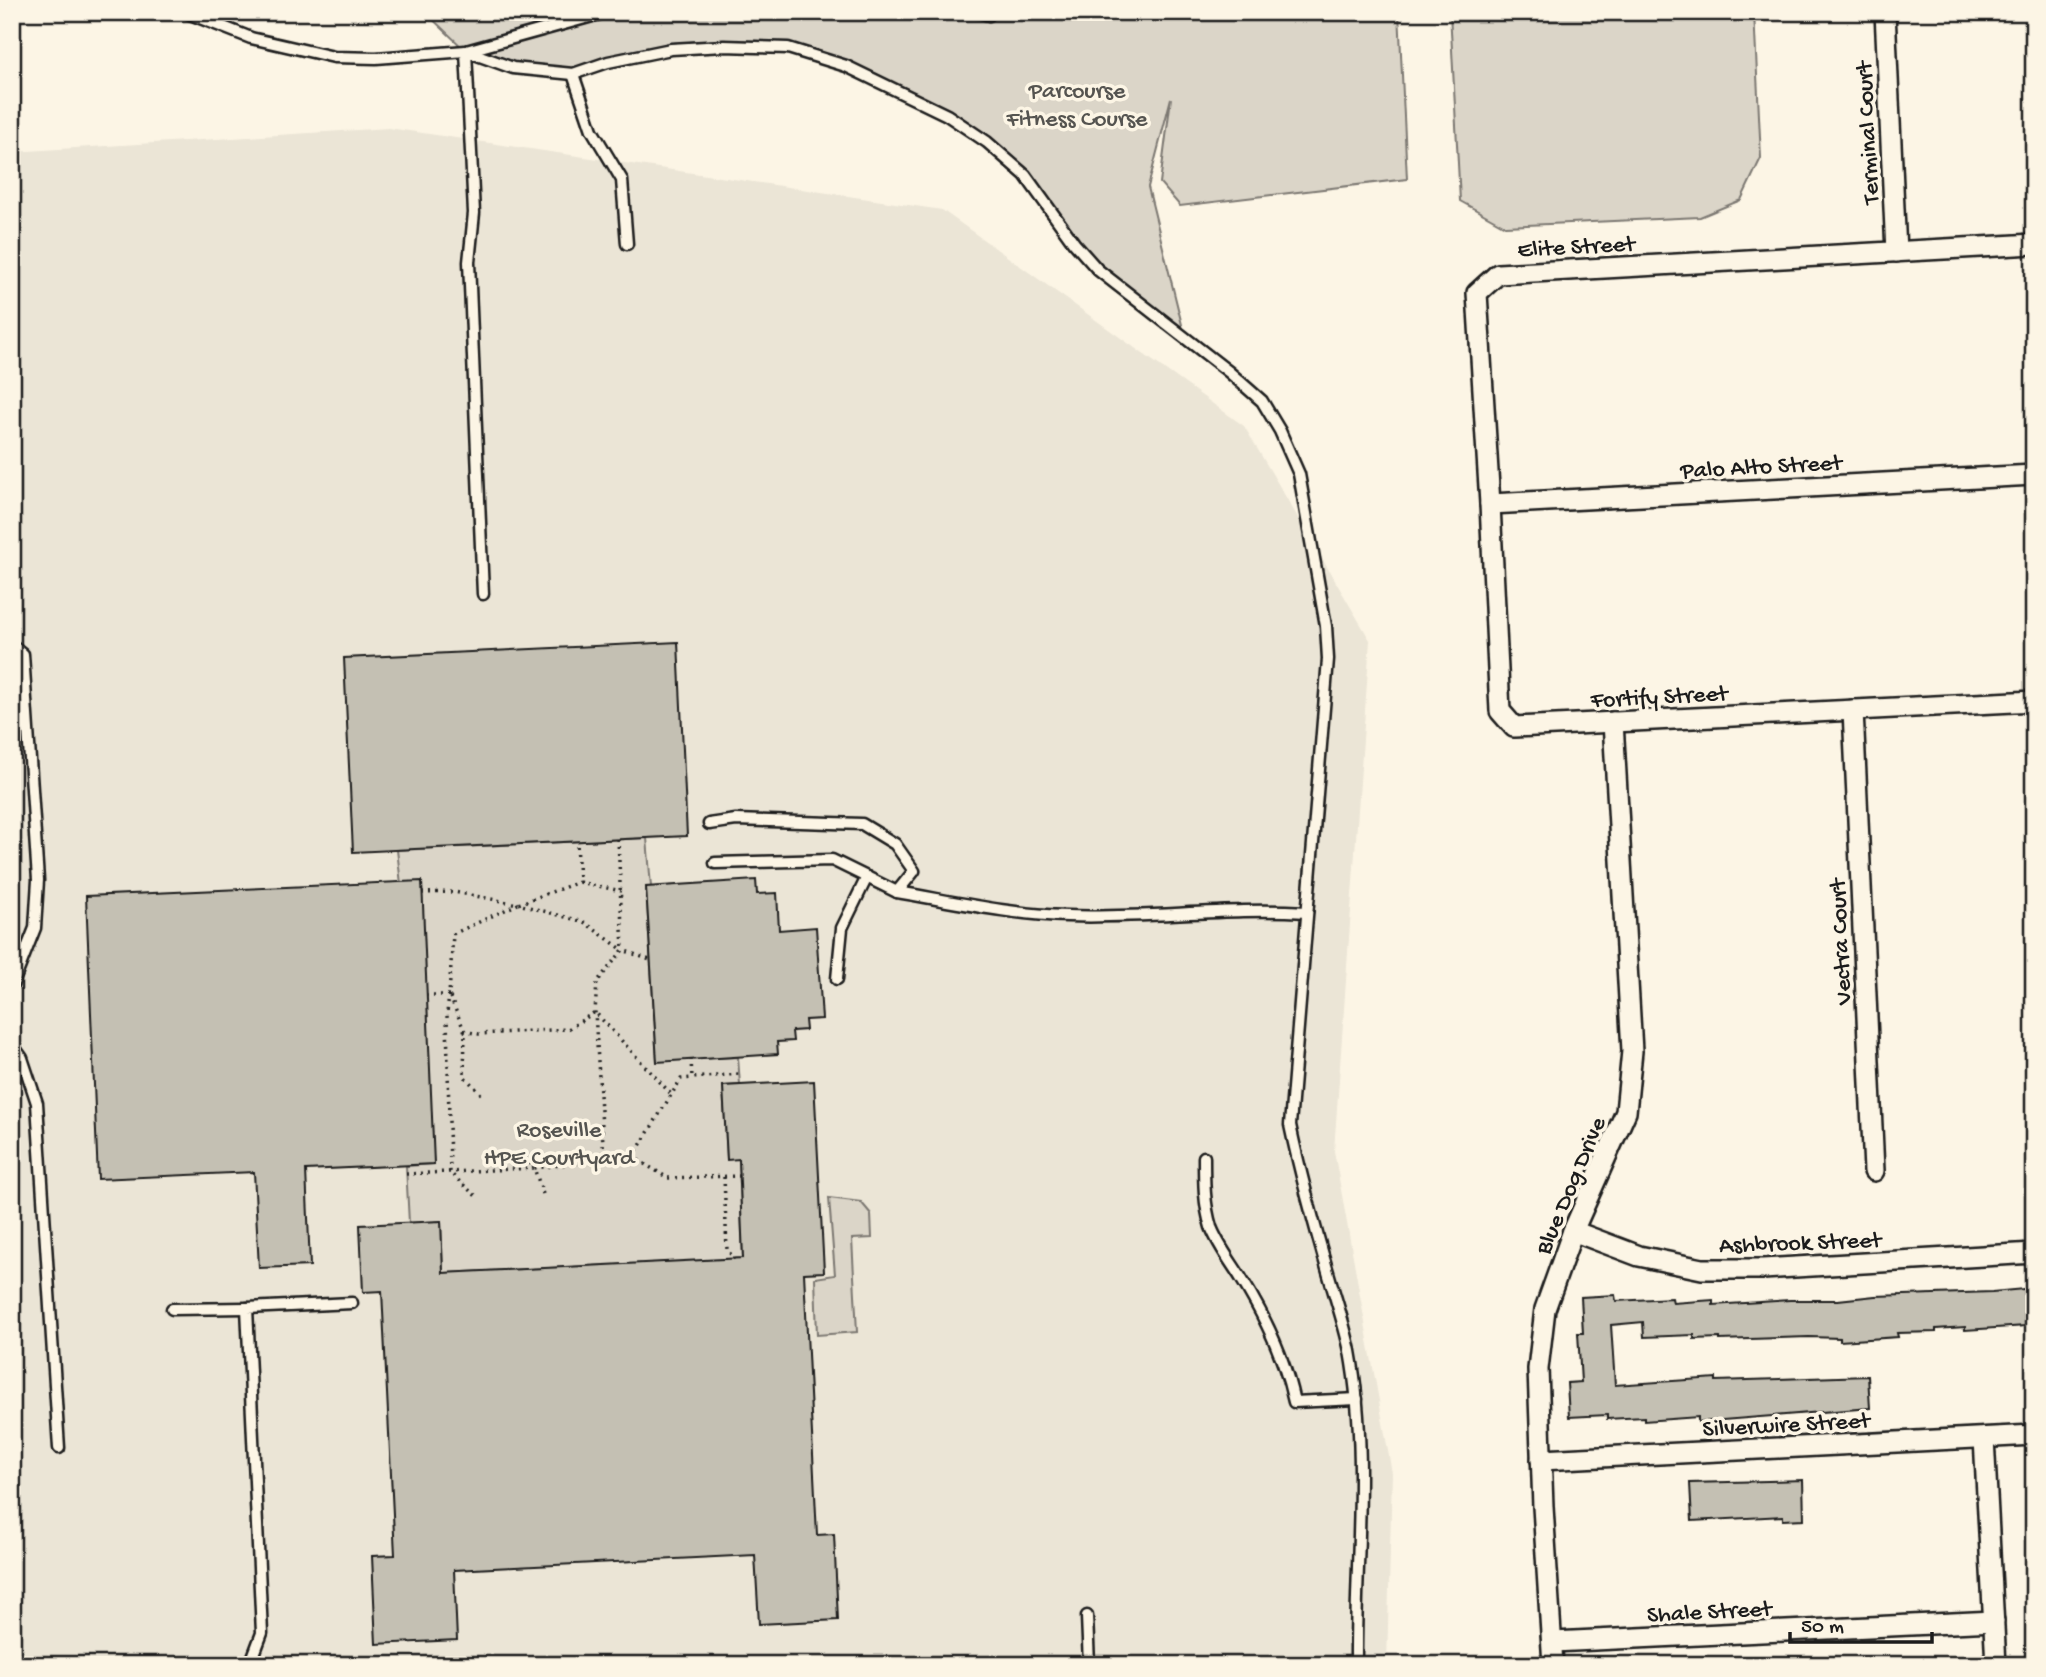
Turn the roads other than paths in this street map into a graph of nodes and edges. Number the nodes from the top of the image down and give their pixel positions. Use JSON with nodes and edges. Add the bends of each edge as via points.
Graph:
{"nodes":[{"id":1,"x":186,"y":12,"type":"edge"},
{"id":2,"x":607,"y":12,"type":"edge"},
{"id":3,"x":978,"y":12,"type":"edge"},
{"id":4,"x":990,"y":12,"type":"edge"},
{"id":5,"x":1885,"y":12,"type":"edge"},
{"id":6,"x":466,"y":51,"type":"junction"},
{"id":7,"x":573,"y":74,"type":"junction"},
{"id":8,"x":627,"y":244,"type":"dead end"},
{"id":9,"x":2034,"y":244,"type":"edge"},
{"id":10,"x":1895,"y":252,"type":"junction"},
{"id":11,"x":2034,"y":475,"type":"edge"},
{"id":12,"x":1490,"y":504,"type":"junction"},
{"id":13,"x":483,"y":594,"type":"dead end"},
{"id":14,"x":12,"y":645,"type":"edge"},
{"id":15,"x":2034,"y":701,"type":"edge"},
{"id":16,"x":1853,"y":710,"type":"junction"},
{"id":17,"x":1614,"y":722,"type":"junction"},
{"id":18,"x":709,"y":824,"type":"dead end"},
{"id":19,"x":715,"y":863,"type":"dead end"},
{"id":20,"x":867,"y":877,"type":"junction"},
{"id":21,"x":897,"y":892,"type":"junction"},
{"id":22,"x":1307,"y":912,"type":"junction"},
{"id":23,"x":836,"y":979,"type":"dead end"},
{"id":24,"x":12,"y":986,"type":"edge"},
{"id":25,"x":12,"y":1044,"type":"edge"},
{"id":26,"x":1204,"y":1157,"type":"dead end"},
{"id":27,"x":1874,"y":1171,"type":"dead end"},
{"id":28,"x":1573,"y":1231,"type":"junction"},
{"id":29,"x":2034,"y":1253,"type":"edge"},
{"id":30,"x":352,"y":1303,"type":"dead end"},
{"id":31,"x":247,"y":1308,"type":"junction"},
{"id":32,"x":172,"y":1309,"type":"dead end"},
{"id":33,"x":1357,"y":1399,"type":"junction"},
{"id":34,"x":2034,"y":1435,"type":"edge"},
{"id":35,"x":1984,"y":1438,"type":"junction"},
{"id":36,"x":59,"y":1448,"type":"dead end"},
{"id":37,"x":1541,"y":1460,"type":"junction"},
{"id":38,"x":1087,"y":1616,"type":"dead end"},
{"id":39,"x":1994,"y":1621,"type":"junction"},
{"id":40,"x":1553,"y":1643,"type":"junction"},
{"id":41,"x":250,"y":1665,"type":"edge"},
{"id":42,"x":1089,"y":1665,"type":"edge"},
{"id":43,"x":1356,"y":1665,"type":"edge"},
{"id":44,"x":1553,"y":1665,"type":"edge"},
{"id":45,"x":1996,"y":1665,"type":"edge"}],
"edges":[{"from":1,"to":6,"type":"lane","via":[[251,38],[334,57]]},
{"from":2,"to":6,"type":"lane"},
{"from":3,"to":4,"type":"lane"},
{"from":5,"to":10,"type":"street","name":"Terminal Court"},
{"from":6,"to":7,"type":"lane","via":[[513,68]]},
{"from":6,"to":13,"type":"lane","via":[[474,213],[469,261]]},
{"from":7,"to":8,"type":"lane","via":[[592,130],[622,180]]},
{"from":7,"to":22,"type":"lane","via":[[671,49],[724,46],[788,48],[846,66],[947,115],[987,142],[1025,175],[1098,270],[1262,401],[1298,474],[1326,626],[1328,659]]},
{"from":9,"to":10,"type":"street"},
{"from":10,"to":12,"type":"street","name":"Elite Street","via":[[1498,274],[1477,293]]},
{"from":11,"to":12,"type":"street","name":"Palo Alto Street"},
{"from":12,"to":17,"type":"street","name":"Fortify Street","via":[[1500,711],[1514,727]]},
{"from":14,"to":24,"type":"lane","via":[[23,654],[38,880],[35,928]]},
{"from":15,"to":16,"type":"street","name":"Fortify Street"},
{"from":16,"to":17,"type":"street","name":"Fortify Street"},
{"from":16,"to":27,"type":"street","name":"Vectra Court"},
{"from":17,"to":28,"type":"street","name":"Blue Dog Drive","via":[[1632,1051],[1626,1112]]},
{"from":18,"to":21,"type":"lane","via":[[736,820],[862,824],[895,844],[914,871]]},
{"from":19,"to":20,"type":"lane","via":[[832,860]]},
{"from":20,"to":21,"type":"lane"},
{"from":20,"to":23,"type":"lane","via":[[842,928]]},
{"from":21,"to":22,"type":"lane","via":[[1065,916],[1271,909]]},
{"from":22,"to":33,"type":"lane","via":[[1290,1125],[1350,1349]]},
{"from":25,"to":36,"type":"lane","via":[[22,1058],[37,1102]]},
{"from":26,"to":33,"type":"lane","via":[[1205,1202],[1212,1229],[1273,1341],[1294,1402]]},
{"from":28,"to":29,"type":"street","name":"Ashbrook Street","via":[[1639,1256],[1702,1269]]},
{"from":28,"to":37,"type":"street","name":"Blue Dog Drive","via":[[1545,1309],[1538,1369]]},
{"from":30,"to":31,"type":"lane"},
{"from":31,"to":32,"type":"lane"},
{"from":31,"to":41,"type":"lane","via":[[262,1633]]},
{"from":33,"to":43,"type":"lane","via":[[1361,1459]]},
{"from":34,"to":35,"type":"street","name":"Silverwire Street"},
{"from":35,"to":37,"type":"street","name":"Silverwire Street"},
{"from":35,"to":39,"type":"street"},
{"from":37,"to":40,"type":"street","name":"Blue Dog Drive"},
{"from":38,"to":42,"type":"lane"},
{"from":39,"to":40,"type":"street","name":"Shale Street"},
{"from":39,"to":45,"type":"street"},
{"from":40,"to":44,"type":"street","name":"Blue Dog Drive"}]}
